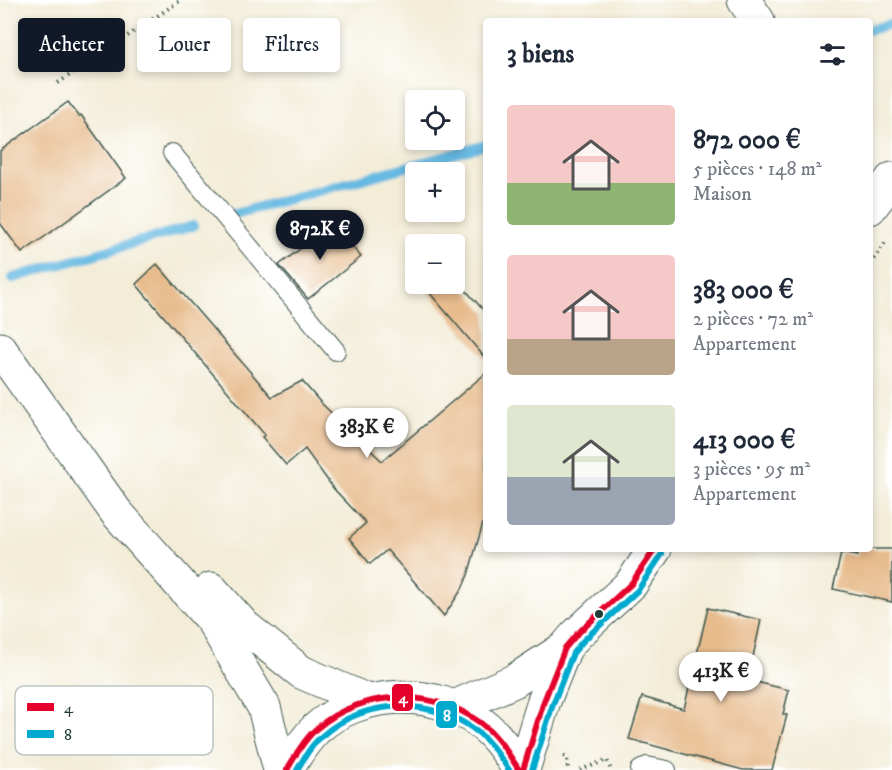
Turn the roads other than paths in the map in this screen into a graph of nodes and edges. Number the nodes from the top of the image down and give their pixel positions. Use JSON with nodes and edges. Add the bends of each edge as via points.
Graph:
{"nodes":[{"id":1,"x":744,"y":0,"type":"edge"},
{"id":2,"x":756,"y":18,"type":"edge"},
{"id":3,"x":172,"y":153,"type":"dead end"},
{"id":4,"x":0,"y":349,"type":"edge"},
{"id":5,"x":336,"y":351,"type":"dead end"},
{"id":6,"x":32,"y":393,"type":"junction"},
{"id":7,"x":626,"y":552,"type":"edge"},
{"id":8,"x":653,"y":552,"type":"edge"},
{"id":9,"x":570,"y":642,"type":"junction"},
{"id":10,"x":368,"y":701,"type":"junction"},
{"id":11,"x":454,"y":707,"type":"junction"},
{"id":12,"x":280,"y":770,"type":"edge"},
{"id":13,"x":287,"y":770,"type":"edge"},
{"id":14,"x":521,"y":770,"type":"edge"},
{"id":15,"x":640,"y":770,"type":"edge"},
{"id":16,"x":667,"y":770,"type":"edge"}],
"edges":[{"from":1,"to":2,"type":"main road"},
{"from":3,"to":5,"type":"lane"},
{"from":4,"to":6,"type":"main road"},
{"from":6,"to":10,"type":"main road","via":[[244,626],[301,672]]},
{"from":6,"to":12,"type":"main road","via":[[116,512],[213,620],[264,707]]},
{"from":7,"to":9,"type":"main road"},
{"from":8,"to":9,"type":"main road","via":[[631,584]]},
{"from":9,"to":11,"type":"main road","via":[[514,681]]},
{"from":9,"to":14,"type":"main road","via":[[544,701]]},
{"from":10,"to":11,"type":"main road","via":[[426,698]]},
{"from":10,"to":13,"type":"main road","via":[[341,712],[317,729]]},
{"from":11,"to":14,"type":"main road","via":[[482,723],[505,746]]},
{"from":15,"to":16,"type":"lane","via":[[647,766]]}]}
